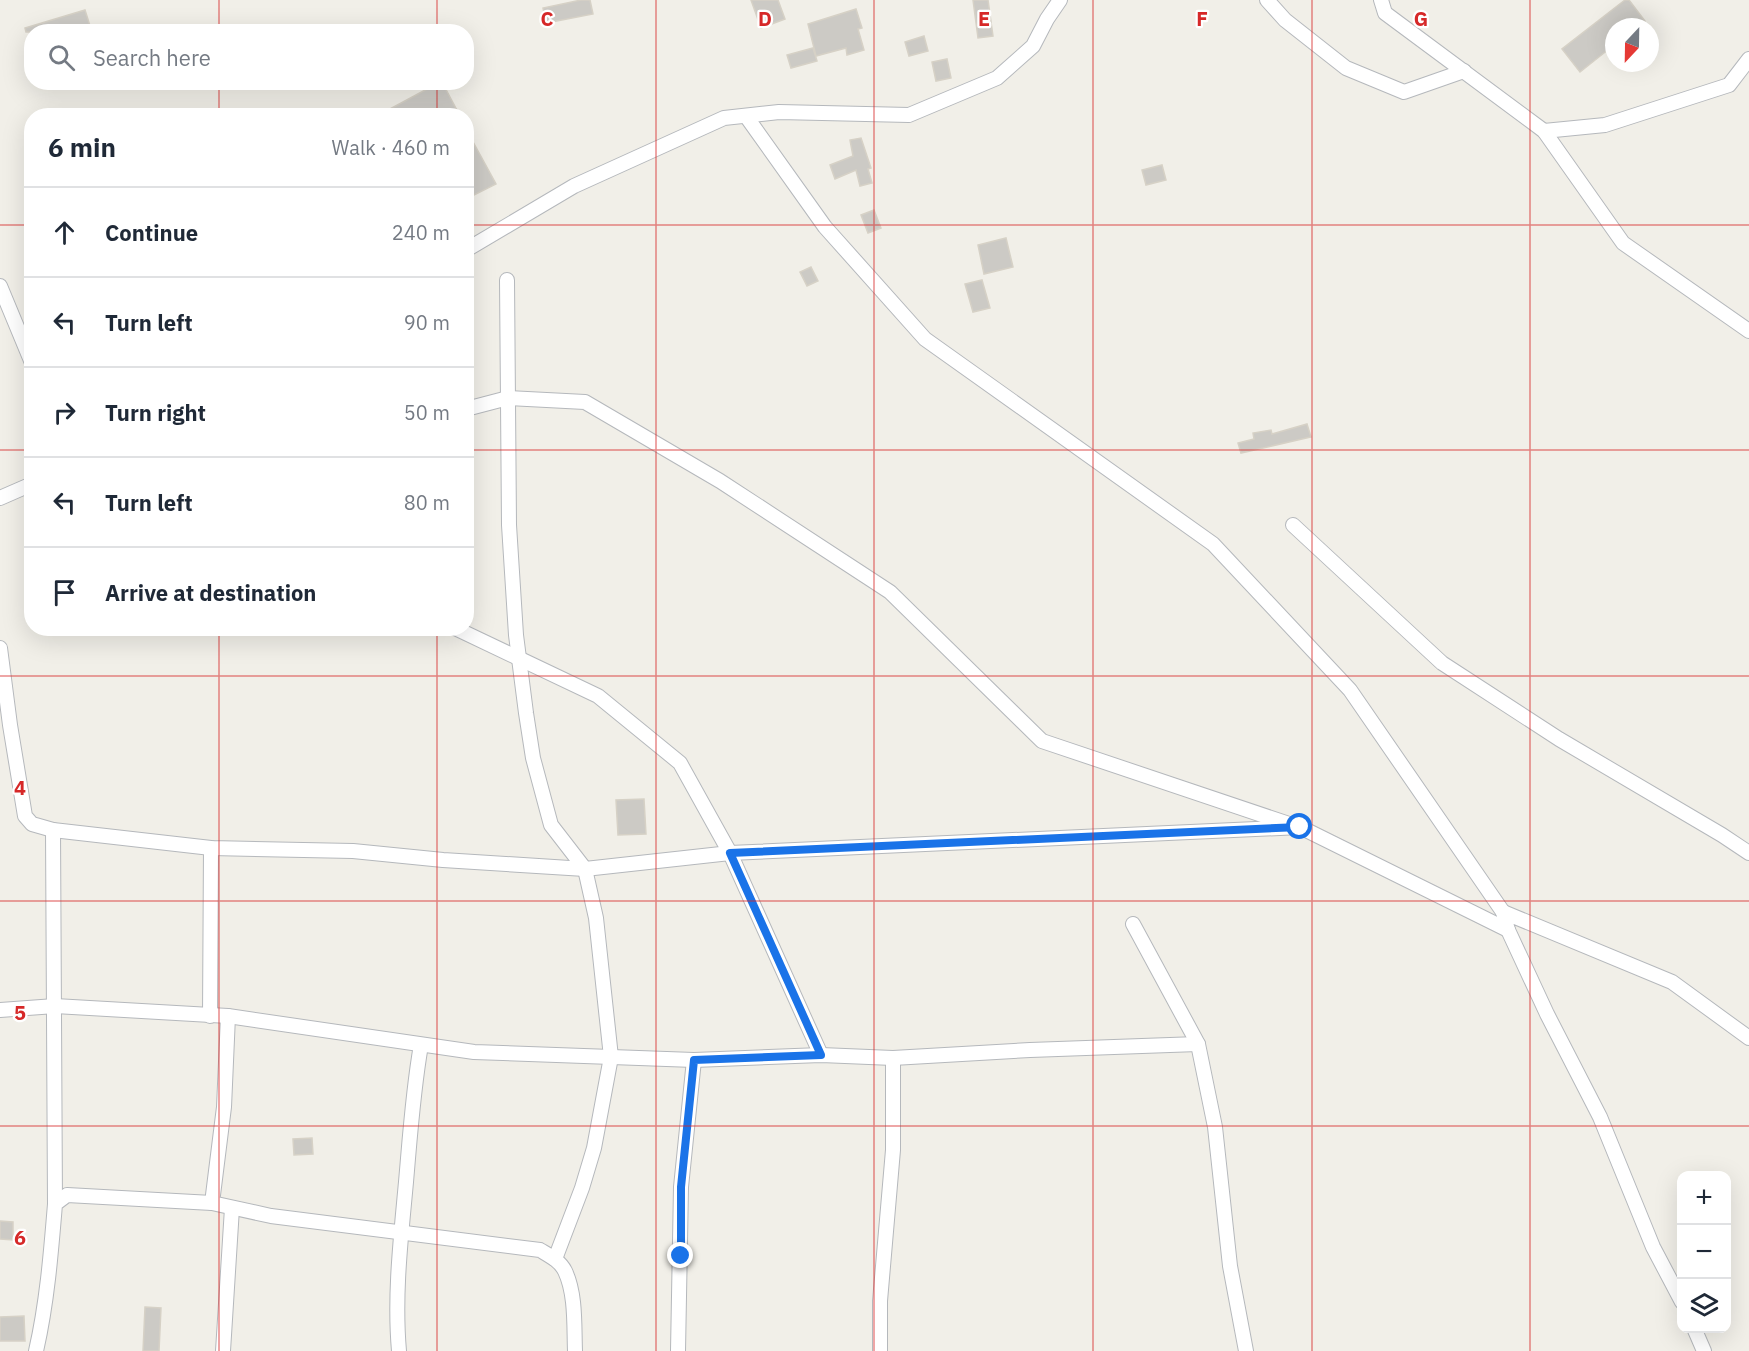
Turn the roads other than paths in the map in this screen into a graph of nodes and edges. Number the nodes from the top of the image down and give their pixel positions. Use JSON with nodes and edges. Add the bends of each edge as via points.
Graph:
{"nodes":[{"id":1,"x":1060,"y":0,"type":"edge"},
{"id":2,"x":1267,"y":0,"type":"edge"},
{"id":3,"x":1381,"y":0,"type":"edge"},
{"id":4,"x":1749,"y":59,"type":"edge"},
{"id":5,"x":1464,"y":71,"type":"junction"},
{"id":6,"x":746,"y":116,"type":"junction"},
{"id":7,"x":1544,"y":131,"type":"junction"},
{"id":8,"x":474,"y":245,"type":"edge"},
{"id":9,"x":507,"y":280,"type":"dead end"},
{"id":10,"x":0,"y":286,"type":"edge"},
{"id":11,"x":1749,"y":331,"type":"edge"},
{"id":12,"x":24,"y":344,"type":"edge"},
{"id":13,"x":508,"y":398,"type":"junction"},
{"id":14,"x":474,"y":407,"type":"edge"},
{"id":15,"x":24,"y":488,"type":"edge"},
{"id":16,"x":0,"y":498,"type":"edge"},
{"id":17,"x":1293,"y":525,"type":"dead end"},
{"id":18,"x":472,"y":636,"type":"edge"},
{"id":19,"x":0,"y":648,"type":"edge"},
{"id":20,"x":519,"y":658,"type":"junction"},
{"id":21,"x":1300,"y":827,"type":"junction"},
{"id":22,"x":53,"y":830,"type":"junction"},
{"id":23,"x":211,"y":848,"type":"junction"},
{"id":24,"x":730,"y":853,"type":"junction"},
{"id":25,"x":1749,"y":853,"type":"edge"},
{"id":26,"x":585,"y":869,"type":"junction"},
{"id":27,"x":1503,"y":912,"type":"junction"},
{"id":28,"x":1133,"y":924,"type":"dead end"},
{"id":29,"x":1509,"y":930,"type":"junction"},
{"id":30,"x":55,"y":1006,"type":"junction"},
{"id":31,"x":0,"y":1010,"type":"edge"},
{"id":32,"x":210,"y":1016,"type":"junction"},
{"id":33,"x":228,"y":1016,"type":"junction"},
{"id":34,"x":1749,"y":1038,"type":"edge"},
{"id":35,"x":1198,"y":1044,"type":"junction"},
{"id":36,"x":421,"y":1046,"type":"junction"},
{"id":37,"x":821,"y":1055,"type":"junction"},
{"id":38,"x":611,"y":1057,"type":"junction"},
{"id":39,"x":893,"y":1058,"type":"junction"},
{"id":40,"x":694,"y":1060,"type":"junction"},
{"id":41,"x":212,"y":1203,"type":"junction"},
{"id":42,"x":55,"y":1204,"type":"junction"},
{"id":43,"x":232,"y":1208,"type":"junction"},
{"id":44,"x":401,"y":1231,"type":"junction"},
{"id":45,"x":555,"y":1259,"type":"junction"},
{"id":46,"x":1677,"y":1293,"type":"edge"},
{"id":47,"x":1696,"y":1333,"type":"edge"},
{"id":48,"x":36,"y":1351,"type":"edge"},
{"id":49,"x":223,"y":1351,"type":"edge"},
{"id":50,"x":399,"y":1351,"type":"edge"},
{"id":51,"x":575,"y":1351,"type":"edge"},
{"id":52,"x":678,"y":1351,"type":"edge"},
{"id":53,"x":880,"y":1351,"type":"edge"},
{"id":54,"x":1246,"y":1351,"type":"edge"},
{"id":55,"x":1704,"y":1351,"type":"edge"}],
"edges":[{"from":1,"to":6,"type":"street","via":[[1033,46],[997,78],[909,115],[778,112]]},
{"from":2,"to":5,"type":"street","via":[[1285,20],[1346,68],[1404,92]]},
{"from":3,"to":5,"type":"street","via":[[1385,13]]},
{"from":4,"to":7,"type":"street","via":[[1729,85],[1605,125]]},
{"from":5,"to":7,"type":"street"},
{"from":6,"to":8,"type":"street","via":[[724,118],[574,186]]},
{"from":6,"to":27,"type":"street","via":[[825,226],[925,339],[1213,544],[1350,690]]},
{"from":7,"to":11,"type":"street","via":[[1623,243]]},
{"from":9,"to":13,"type":"street"},
{"from":10,"to":12,"type":"street"},
{"from":13,"to":14,"type":"street"},
{"from":13,"to":20,"type":"street","via":[[508,525]]},
{"from":13,"to":21,"type":"street","via":[[585,402],[730,487],[890,592],[1042,741]]},
{"from":15,"to":16,"type":"street"},
{"from":17,"to":25,"type":"street","via":[[1442,663],[1559,739]]},
{"from":18,"to":20,"type":"street"},
{"from":19,"to":22,"type":"street","via":[[25,816],[32,824]]},
{"from":20,"to":24,"type":"street","via":[[598,696],[681,763]]},
{"from":20,"to":26,"type":"street","via":[[533,758],[551,825]]},
{"from":21,"to":24,"type":"street"},
{"from":21,"to":29,"type":"street"},
{"from":22,"to":23,"type":"street"},
{"from":22,"to":30,"type":"street"},
{"from":23,"to":26,"type":"street","via":[[352,851]]},
{"from":23,"to":32,"type":"street"},
{"from":24,"to":26,"type":"street"},
{"from":24,"to":37,"type":"street"},
{"from":26,"to":38,"type":"street","via":[[596,918]]},
{"from":27,"to":29,"type":"street"},
{"from":27,"to":34,"type":"street","via":[[1672,982]]},
{"from":28,"to":35,"type":"street"},
{"from":29,"to":46,"type":"street","via":[[1600,1117],[1653,1247]]},
{"from":30,"to":31,"type":"street"},
{"from":30,"to":32,"type":"street"},
{"from":30,"to":42,"type":"street"},
{"from":32,"to":33,"type":"street"},
{"from":33,"to":36,"type":"street"},
{"from":33,"to":41,"type":"street","via":[[224,1107]]},
{"from":35,"to":39,"type":"street"},
{"from":35,"to":54,"type":"street","via":[[1215,1127],[1230,1266]]},
{"from":36,"to":38,"type":"street"},
{"from":36,"to":44,"type":"street"},
{"from":37,"to":39,"type":"street"},
{"from":37,"to":40,"type":"street"},
{"from":38,"to":40,"type":"street"},
{"from":38,"to":45,"type":"street","via":[[594,1148]]},
{"from":39,"to":53,"type":"street","via":[[893,1150],[880,1301]]},
{"from":40,"to":52,"type":"street","via":[[681,1187]]},
{"from":41,"to":42,"type":"street","via":[[67,1195]]},
{"from":41,"to":43,"type":"street"},
{"from":42,"to":48,"type":"street"},
{"from":43,"to":44,"type":"street"},
{"from":43,"to":49,"type":"street"},
{"from":44,"to":45,"type":"street","via":[[540,1250]]},
{"from":44,"to":50,"type":"street"},
{"from":45,"to":51,"type":"street","via":[[565,1271],[571,1293]]},
{"from":47,"to":55,"type":"street"}]}
